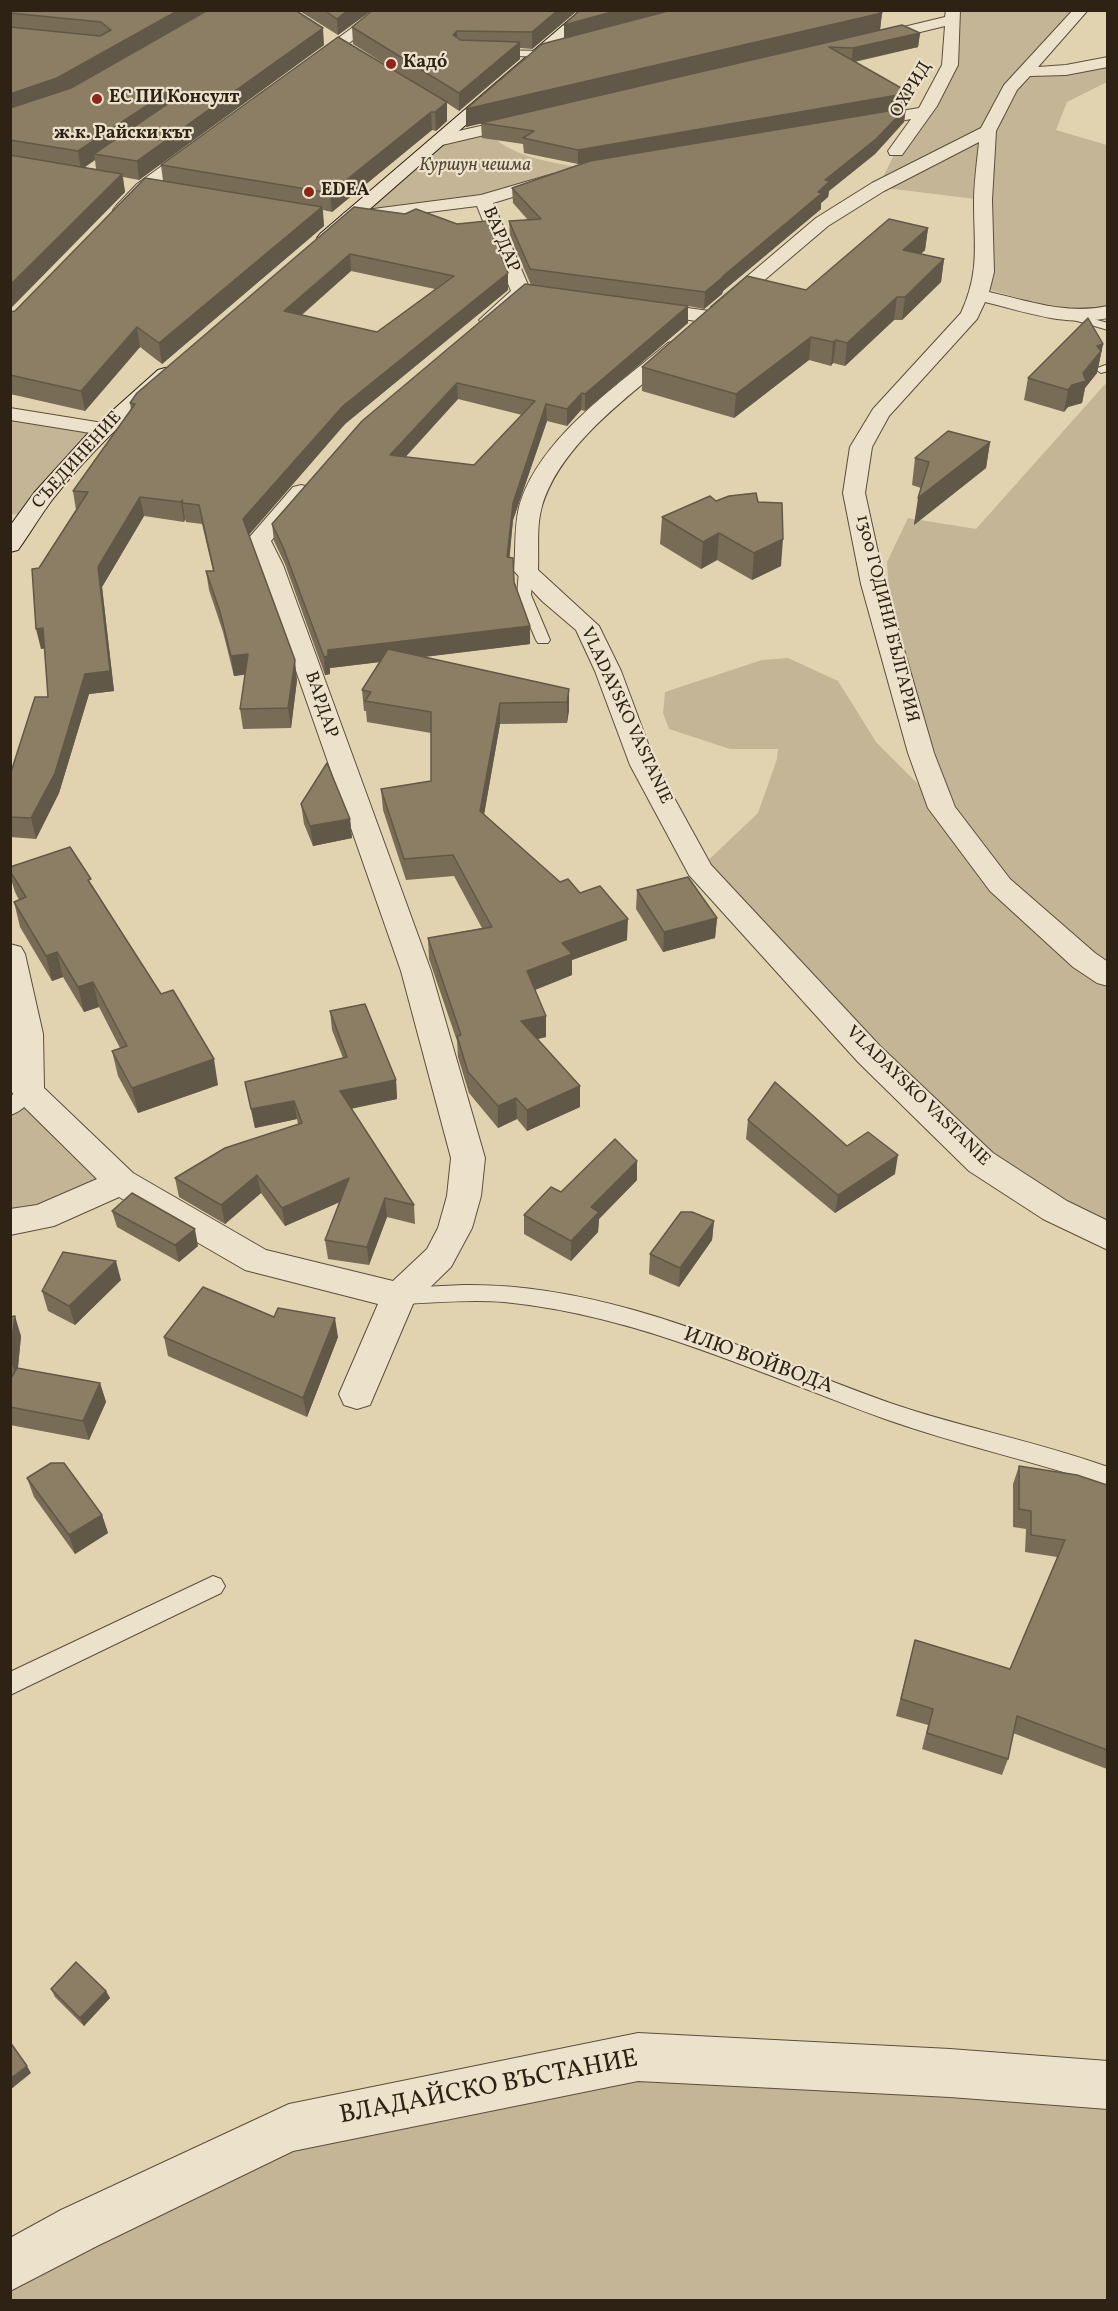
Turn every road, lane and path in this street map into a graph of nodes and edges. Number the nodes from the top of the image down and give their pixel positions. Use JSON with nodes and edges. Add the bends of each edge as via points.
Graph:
{"nodes":[{"id":1,"x":386,"y":10,"type":"edge"},
{"id":2,"x":591,"y":10,"type":"edge"},
{"id":3,"x":1081,"y":10,"type":"edge"},
{"id":4,"x":952,"y":15,"type":"edge"},
{"id":5,"x":320,"y":34,"type":"edge"},
{"id":6,"x":576,"y":45,"type":"edge"},
{"id":7,"x":847,"y":45,"type":"edge"},
{"id":8,"x":343,"y":49,"type":"junction"},
{"id":9,"x":484,"y":52,"type":"edge"},
{"id":10,"x":542,"y":54,"type":"junction"},
{"id":11,"x":1107,"y":62,"type":"edge"},
{"id":12,"x":1024,"y":71,"type":"junction"},
{"id":13,"x":296,"y":76,"type":"edge"},
{"id":14,"x":444,"y":109,"type":"edge"},
{"id":15,"x":924,"y":112,"type":"junction"},
{"id":16,"x":543,"y":116,"type":"edge"},
{"id":17,"x":463,"y":121,"type":"junction"},
{"id":18,"x":843,"y":126,"type":"edge"},
{"id":19,"x":988,"y":131,"type":"junction"},
{"id":20,"x":215,"y":135,"type":"edge"},
{"id":21,"x":442,"y":140,"type":"junction"},
{"id":22,"x":896,"y":151,"type":"dead end"},
{"id":23,"x":566,"y":175,"type":"edge"},
{"id":24,"x":122,"y":185,"type":"edge"},
{"id":25,"x":143,"y":188,"type":"junction"},
{"id":26,"x":166,"y":192,"type":"edge"},
{"id":27,"x":483,"y":200,"type":"junction"},
{"id":28,"x":320,"y":218,"type":"edge"},
{"id":29,"x":111,"y":220,"type":"edge"},
{"id":30,"x":347,"y":220,"type":"junction"},
{"id":31,"x":308,"y":253,"type":"edge"},
{"id":32,"x":979,"y":295,"type":"junction"},
{"id":33,"x":627,"y":306,"type":"edge"},
{"id":34,"x":1107,"y":312,"type":"edge"},
{"id":35,"x":1061,"y":314,"type":"junction"},
{"id":36,"x":709,"y":317,"type":"junction"},
{"id":37,"x":1107,"y":327,"type":"edge"},
{"id":38,"x":467,"y":338,"type":"edge"},
{"id":39,"x":182,"y":359,"type":"edge"},
{"id":40,"x":10,"y":414,"type":"edge"},
{"id":41,"x":103,"y":429,"type":"junction"},
{"id":42,"x":318,"y":473,"type":"edge"},
{"id":43,"x":16,"y":524,"type":"edge"},
{"id":44,"x":10,"y":545,"type":"edge"},
{"id":45,"x":526,"y":571,"type":"junction"},
{"id":46,"x":543,"y":640,"type":"dead end"},
{"id":47,"x":10,"y":954,"type":"edge"},
{"id":48,"x":1107,"y":976,"type":"edge"},
{"id":49,"x":19,"y":1100,"type":"edge"},
{"id":50,"x":121,"y":1182,"type":"junction"},
{"id":51,"x":10,"y":1222,"type":"edge"},
{"id":52,"x":1107,"y":1238,"type":"edge"},
{"id":53,"x":399,"y":1296,"type":"junction"},
{"id":54,"x":357,"y":1394,"type":"dead end"},
{"id":55,"x":1107,"y":1477,"type":"edge"},
{"id":56,"x":213,"y":1586,"type":"dead end"},
{"id":57,"x":10,"y":1684,"type":"edge"},
{"id":58,"x":1107,"y":2085,"type":"edge"},
{"id":59,"x":10,"y":2266,"type":"edge"}],
"edges":[{"from":1,"to":8,"type":"street"},
{"from":2,"to":10,"type":"street"},
{"from":3,"to":12,"type":"street"},
{"from":4,"to":7,"type":"street"},
{"from":4,"to":15,"type":"street","name":"ОХРИД","via":[[950,65]]},
{"from":5,"to":8,"type":"street"},
{"from":6,"to":10,"type":"street"},
{"from":8,"to":13,"type":"street"},
{"from":9,"to":10,"type":"lane"},
{"from":10,"to":17,"type":"street"},
{"from":11,"to":12,"type":"street","via":[[1071,71]]},
{"from":12,"to":19,"type":"street","via":[[1010,88]]},
{"from":14,"to":17,"type":"street"},
{"from":15,"to":18,"type":"street"},
{"from":15,"to":22,"type":"street","name":"ОХРИД"},
{"from":16,"to":21,"type":"street"},
{"from":17,"to":21,"type":"street"},
{"from":19,"to":32,"type":"street","name":"1300 ГОДИНИ БЪЛГАРИЯ","via":[[983,200],[985,272]]},
{"from":19,"to":36,"type":"street","via":[[878,187],[822,222]]},
{"from":20,"to":25,"type":"street"},
{"from":21,"to":30,"type":"street"},
{"from":23,"to":27,"type":"street"},
{"from":24,"to":25,"type":"street"},
{"from":25,"to":26,"type":"street"},
{"from":25,"to":29,"type":"street"},
{"from":27,"to":30,"type":"street"},
{"from":27,"to":38,"type":"street","name":"ВАРДАР","via":[[533,293]]},
{"from":28,"to":30,"type":"street"},
{"from":30,"to":31,"type":"street"},
{"from":32,"to":35,"type":"street"},
{"from":32,"to":48,"type":"street","name":"1300 ГОДИНИ БЪЛГАРИЯ","via":[[970,315],[880,413],[861,447],[854,493],[873,584],[921,753],[942,808],[1000,885]]},
{"from":33,"to":36,"type":"street"},
{"from":34,"to":35,"type":"street","via":[[1095,316]]},
{"from":35,"to":37,"type":"lane"},
{"from":36,"to":45,"type":"street","via":[[577,434],[545,474],[531,506]]},
{"from":39,"to":41,"type":"street","name":"СЪЕДИНЕНИЕ"},
{"from":40,"to":41,"type":"street"},
{"from":41,"to":43,"type":"street","name":"СЪЕДИНЕНИЕ"},
{"from":42,"to":53,"type":"street","name":"ВАРДАР","via":[[259,540],[416,971],[468,1158],[464,1196],[455,1228],[439,1258]]},
{"from":43,"to":44,"type":"street","name":"СЪЕДИНЕНИЕ"},
{"from":45,"to":46,"type":"lane","via":[[524,595]]},
{"from":45,"to":52,"type":"street","name":"VLADAYSKO VASTANIE","via":[[587,626],[643,765],[699,869],[869,1054],[981,1162]]},
{"from":47,"to":49,"type":"street","via":[[27,1034]]},
{"from":49,"to":50,"type":"street"},
{"from":50,"to":51,"type":"street","via":[[42,1217]]},
{"from":50,"to":53,"type":"street","via":[[257,1261]]},
{"from":53,"to":54,"type":"street"},
{"from":53,"to":55,"type":"lane","name":"ИЛЮ ВОЙВОДА","via":[[502,1294],[637,1318],[896,1413]]},
{"from":56,"to":57,"type":"lane"},
{"from":58,"to":59,"type":"street","name":"ВЛАДАЙСКО ВЪСТАНИЕ","via":[[638,2057],[289,2128],[79,2228]]}]}
